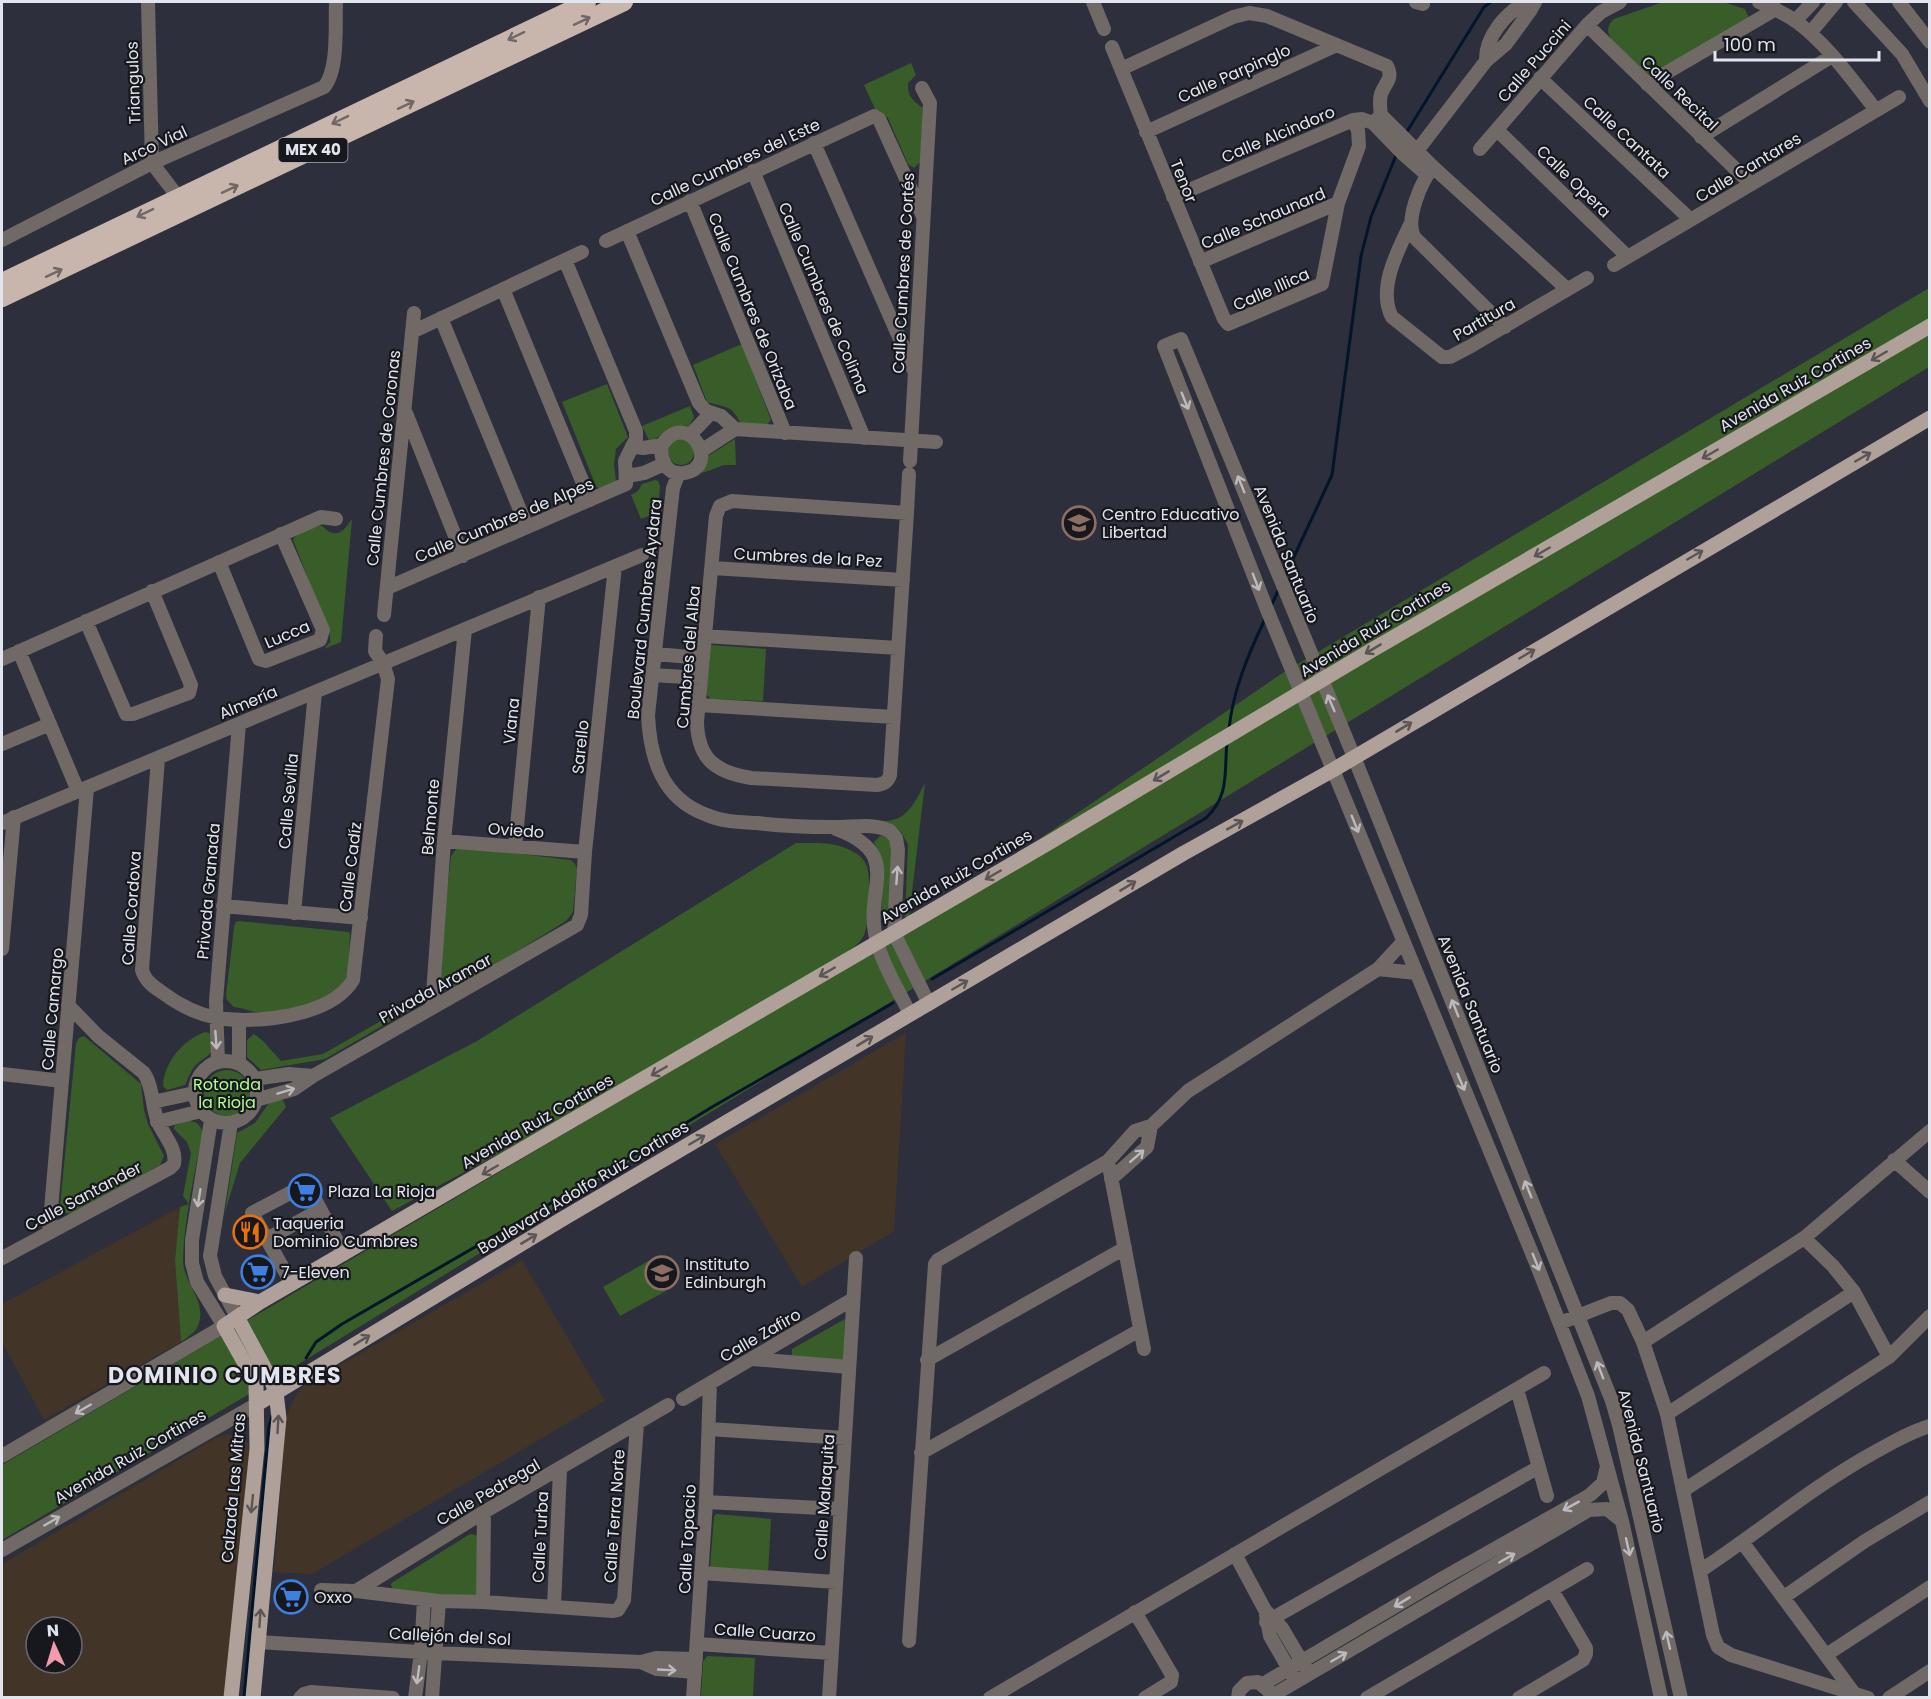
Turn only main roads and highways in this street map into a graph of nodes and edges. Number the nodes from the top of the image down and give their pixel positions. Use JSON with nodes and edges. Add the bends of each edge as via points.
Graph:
{"nodes":[{"id":1,"x":587,"y":2,"type":"edge"},
{"id":2,"x":624,"y":2,"type":"edge"},
{"id":3,"x":2,"y":282,"type":"edge"},
{"id":4,"x":2,"y":298,"type":"edge"},
{"id":5,"x":1929,"y":326,"type":"edge"},
{"id":6,"x":1929,"y":418,"type":"edge"},
{"id":7,"x":222,"y":1290,"type":"road end"},
{"id":8,"x":260,"y":1302,"type":"junction"},
{"id":9,"x":230,"y":1321,"type":"junction"},
{"id":10,"x":276,"y":1392,"type":"junction"},
{"id":11,"x":257,"y":1404,"type":"junction"},
{"id":12,"x":231,"y":1698,"type":"edge"},
{"id":13,"x":253,"y":1698,"type":"edge"}],
"edges":[{"from":1,"to":3,"type":"highway","number":"MEX 40","one_way":true},
{"from":4,"to":2,"type":"highway","number":"MEX 40","one_way":true},
{"from":5,"to":8,"type":"main road","name":"Avenida Ruiz Cortines","one_way":true},
{"from":10,"to":6,"type":"main road","name":"Boulevard Adolfo Ruiz Cortines","one_way":true,"via":[[910,1014]]},
{"from":7,"to":8,"type":"main road"},
{"from":8,"to":9,"type":"main road","name":"Avenida Ruiz Cortines"},
{"from":9,"to":10,"type":"main road","name":"Calzada Las Mitras"},
{"from":9,"to":11,"type":"main road","name":"Calzada Las Mitras","via":[[256,1383]]},
{"from":10,"to":11,"type":"main road","name":"Avenida Ruiz Cortines"},
{"from":13,"to":10,"type":"main road","name":"Calzada Las Mitras","one_way":true,"via":[[279,1418]]},
{"from":11,"to":12,"type":"main road","name":"Calzada Las Mitras","one_way":true,"via":[[257,1449]]}]}
